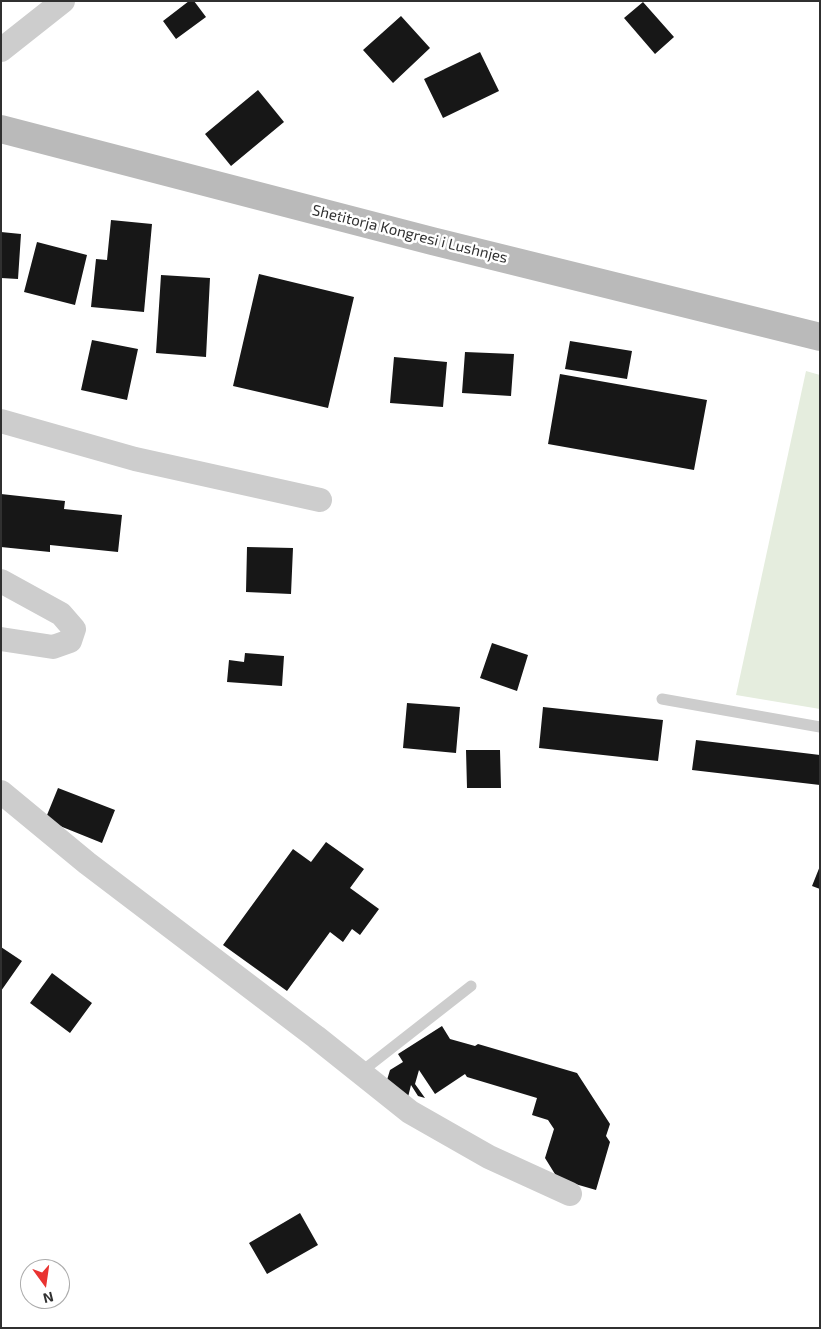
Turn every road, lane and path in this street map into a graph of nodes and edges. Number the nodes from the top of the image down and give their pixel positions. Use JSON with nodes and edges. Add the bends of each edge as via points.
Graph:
{"nodes":[{"id":1,"x":64,"y":1,"type":"edge"},
{"id":2,"x":1,"y":50,"type":"edge"},
{"id":3,"x":1,"y":129,"type":"edge"},
{"id":4,"x":820,"y":337,"type":"edge"},
{"id":5,"x":1,"y":421,"type":"edge"},
{"id":6,"x":320,"y":500,"type":"dead end"},
{"id":7,"x":1,"y":581,"type":"edge"},
{"id":8,"x":1,"y":639,"type":"edge"},
{"id":9,"x":662,"y":699,"type":"dead end"},
{"id":10,"x":820,"y":727,"type":"edge"},
{"id":11,"x":1,"y":792,"type":"edge"},
{"id":12,"x":471,"y":986,"type":"dead end"},
{"id":13,"x":361,"y":1072,"type":"junction"},
{"id":14,"x":570,"y":1194,"type":"dead end"}],
"edges":[{"from":1,"to":2,"type":"street"},
{"from":3,"to":4,"type":"main road","name":"Shetitorja Kongresi i Lushnjes"},
{"from":5,"to":6,"type":"street","via":[[136,459]]},
{"from":7,"to":8,"type":"street","via":[[61,614],[74,629],[70,641],[54,647]]},
{"from":9,"to":10,"type":"lane"},
{"from":11,"to":13,"type":"street","via":[[87,864]]},
{"from":12,"to":13,"type":"lane"},
{"from":13,"to":14,"type":"street","via":[[410,1112],[489,1157]]}]}
